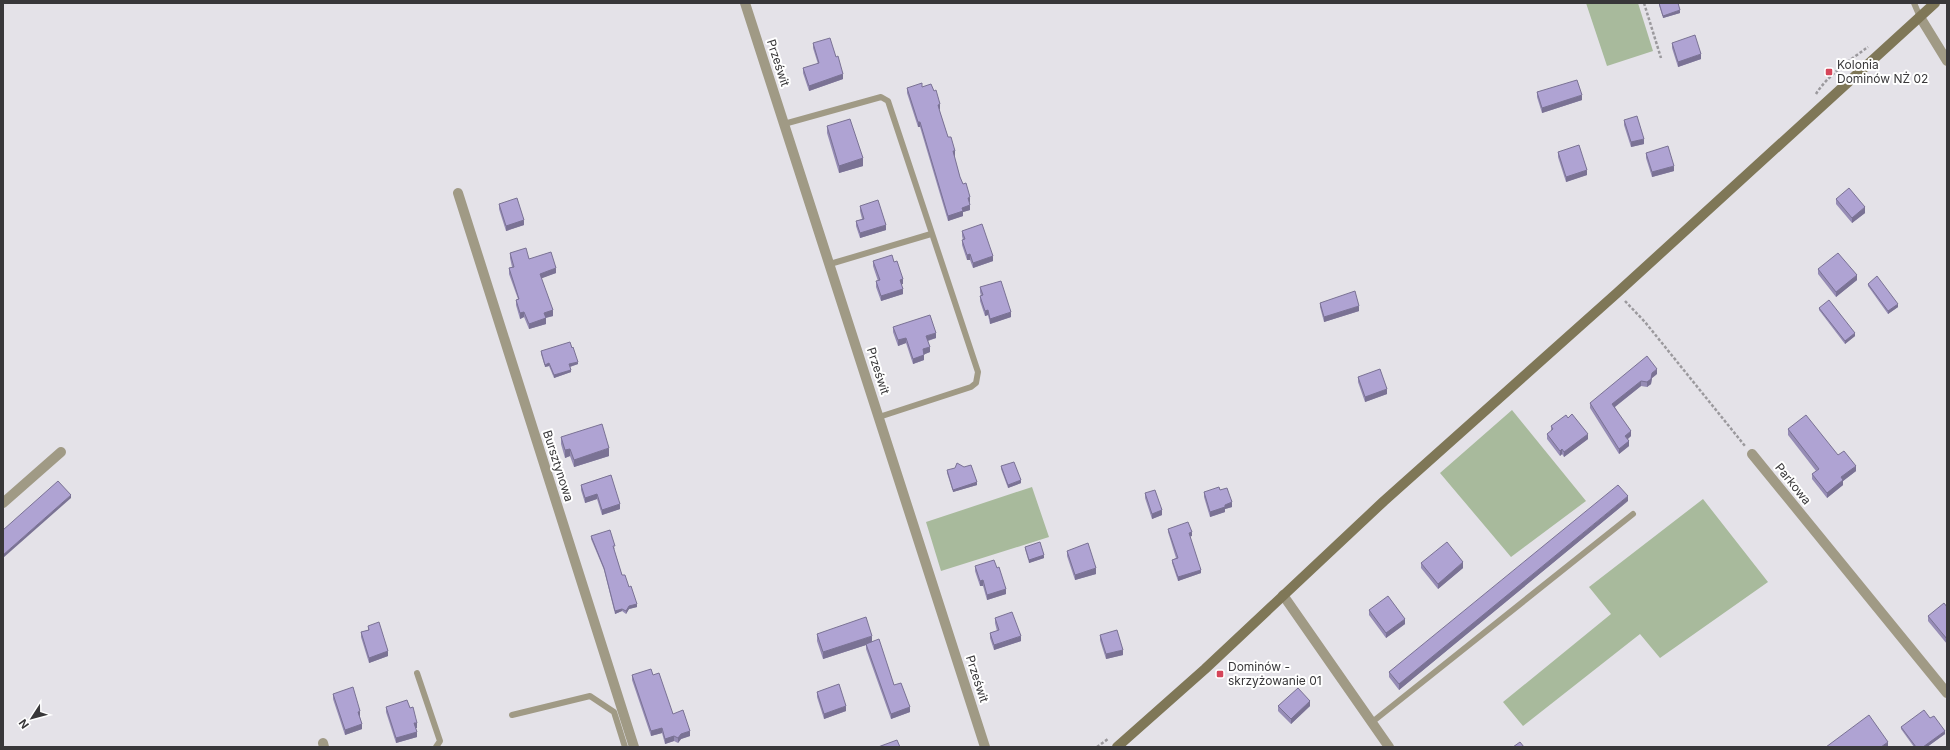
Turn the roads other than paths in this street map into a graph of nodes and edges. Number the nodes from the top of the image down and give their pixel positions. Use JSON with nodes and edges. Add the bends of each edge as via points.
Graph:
{"nodes":[{"id":1,"x":745,"y":3,"type":"edge"},
{"id":2,"x":1914,"y":3,"type":"edge"},
{"id":3,"x":1935,"y":3,"type":"edge"},
{"id":4,"x":1920,"y":17,"type":"junction"},
{"id":5,"x":1947,"y":61,"type":"edge"},
{"id":6,"x":784,"y":124,"type":"junction"},
{"id":7,"x":458,"y":193,"type":"dead end"},
{"id":8,"x":931,"y":234,"type":"junction"},
{"id":9,"x":830,"y":264,"type":"junction"},
{"id":10,"x":879,"y":417,"type":"junction"},
{"id":11,"x":60,"y":452,"type":"dead end"},
{"id":12,"x":1752,"y":454,"type":"road end"},
{"id":13,"x":3,"y":503,"type":"edge"},
{"id":14,"x":1633,"y":514,"type":"dead end"},
{"id":15,"x":1283,"y":595,"type":"junction"},
{"id":16,"x":417,"y":673,"type":"dead end"},
{"id":17,"x":1947,"y":693,"type":"edge"},
{"id":18,"x":512,"y":715,"type":"dead end"},
{"id":19,"x":1371,"y":723,"type":"junction"},
{"id":20,"x":436,"y":747,"type":"edge"},
{"id":21,"x":625,"y":747,"type":"edge"},
{"id":22,"x":634,"y":747,"type":"edge"},
{"id":23,"x":985,"y":747,"type":"edge"},
{"id":24,"x":1117,"y":747,"type":"edge"},
{"id":25,"x":1389,"y":747,"type":"edge"}],
"edges":[{"from":1,"to":6,"type":"street","name":"Prześwit"},
{"from":2,"to":4,"type":"lane"},
{"from":3,"to":4,"type":"street"},
{"from":4,"to":5,"type":"street"},
{"from":4,"to":15,"type":"street"},
{"from":6,"to":8,"type":"lane","via":[[885,98]]},
{"from":6,"to":9,"type":"street","name":"Prześwit"},
{"from":7,"to":22,"type":"street","name":"Bursztynowa"},
{"from":8,"to":9,"type":"lane"},
{"from":8,"to":10,"type":"lane","via":[[978,378],[971,387]]},
{"from":9,"to":10,"type":"street","name":"Prześwit"},
{"from":10,"to":23,"type":"street","name":"Prześwit"},
{"from":11,"to":13,"type":"street"},
{"from":12,"to":17,"type":"street","name":"Parkowa"},
{"from":14,"to":19,"type":"lane"},
{"from":15,"to":19,"type":"street"},
{"from":15,"to":24,"type":"street"},
{"from":16,"to":20,"type":"lane","via":[[440,740]]},
{"from":18,"to":21,"type":"lane","via":[[590,696],[614,712]]},
{"from":19,"to":25,"type":"street"}]}
